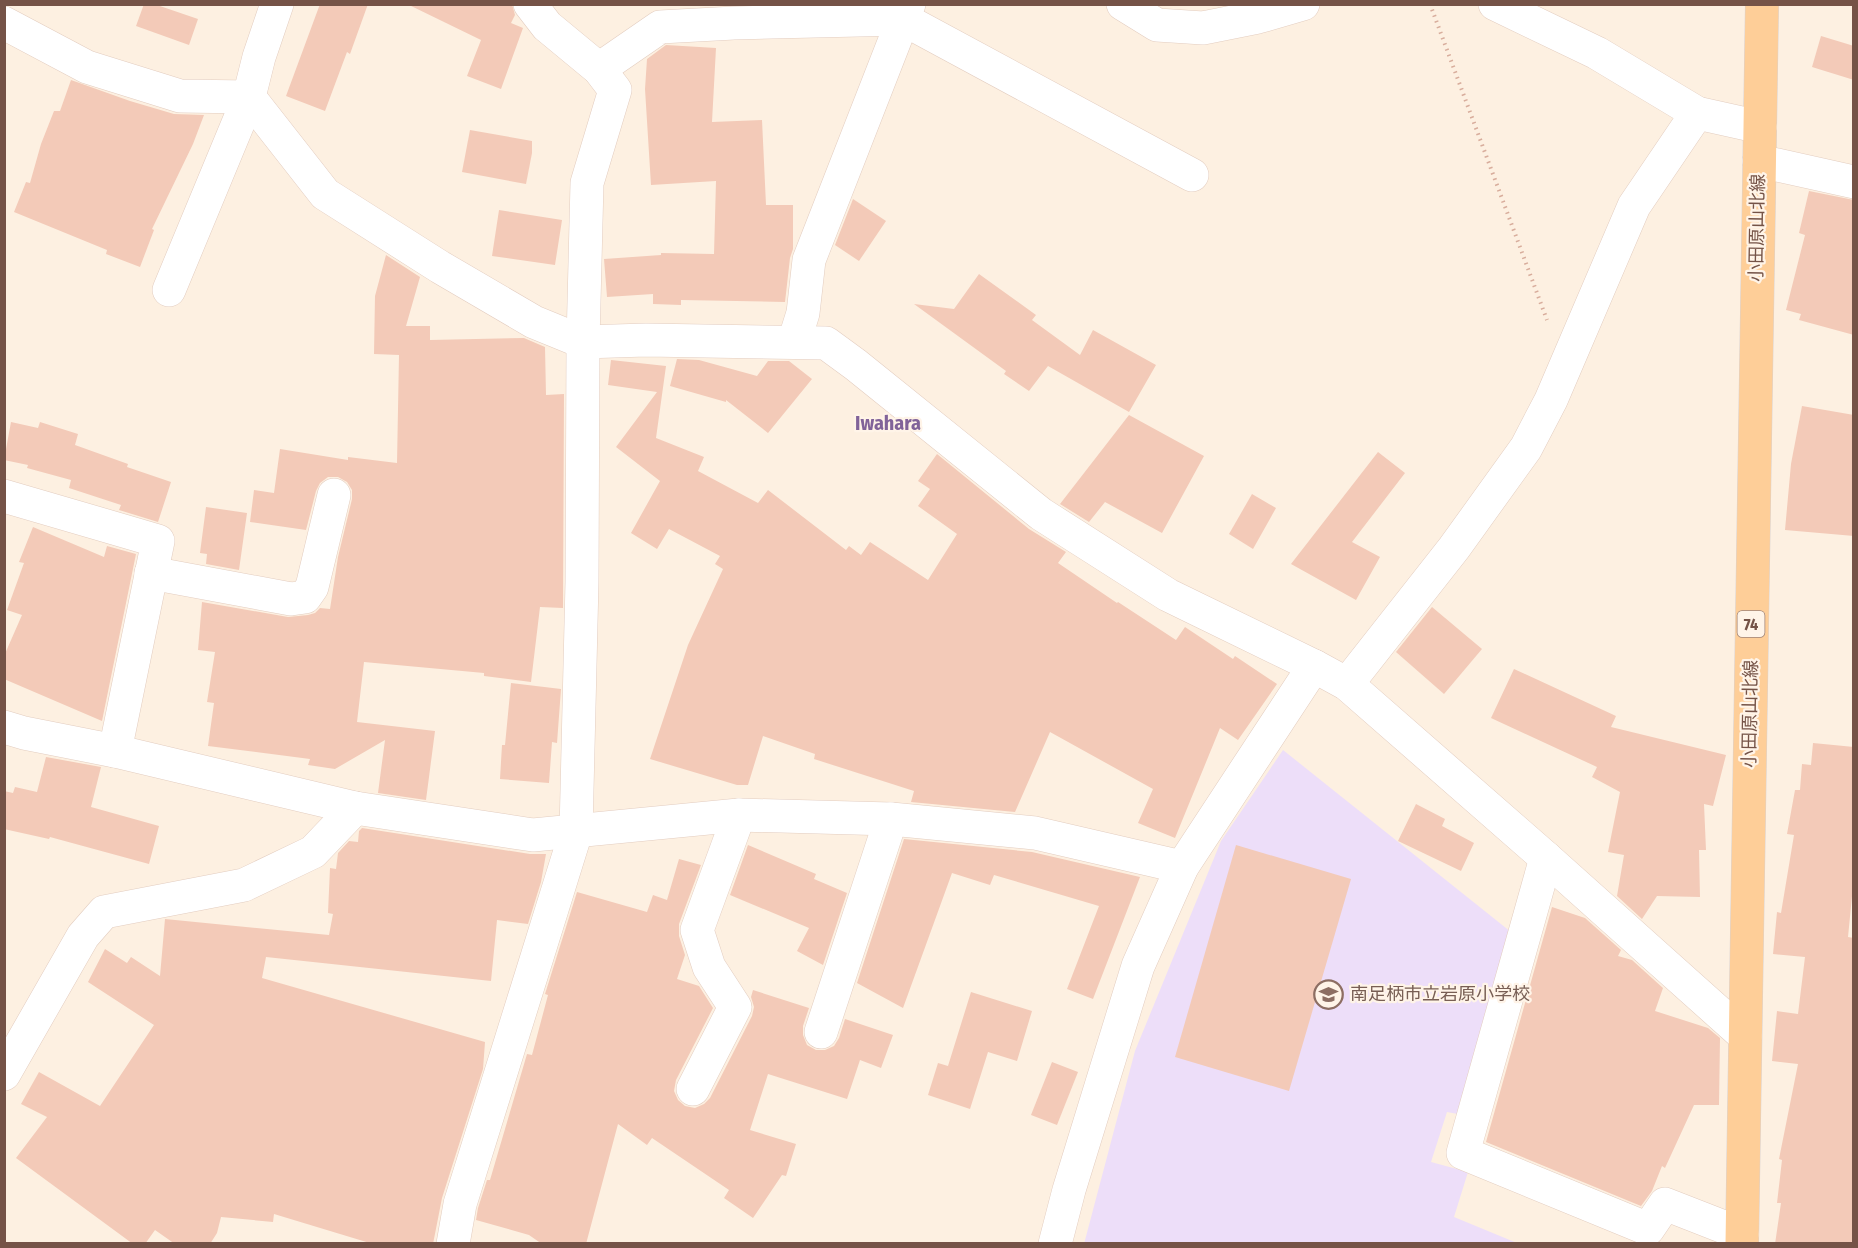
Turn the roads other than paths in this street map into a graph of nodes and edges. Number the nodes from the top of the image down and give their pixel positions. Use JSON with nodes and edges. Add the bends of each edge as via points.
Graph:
{"nodes":[{"id":1,"x":277,"y":4,"type":"edge"},
{"id":2,"x":530,"y":4,"type":"edge"},
{"id":3,"x":1123,"y":4,"type":"edge"},
{"id":4,"x":1303,"y":4,"type":"edge"},
{"id":5,"x":1495,"y":4,"type":"edge"},
{"id":6,"x":1762,"y":4,"type":"edge"},
{"id":7,"x":906,"y":12,"type":"edge"},
{"id":8,"x":4,"y":23,"type":"edge"},
{"id":9,"x":600,"y":69,"type":"junction"},
{"id":10,"x":249,"y":98,"type":"junction"},
{"id":11,"x":1697,"y":113,"type":"junction"},
{"id":12,"x":1760,"y":127,"type":"junction"},
{"id":13,"x":1759,"y":161,"type":"junction"},
{"id":14,"x":1192,"y":176,"type":"dead end"},
{"id":15,"x":1854,"y":182,"type":"edge"},
{"id":16,"x":169,"y":290,"type":"dead end"},
{"id":17,"x":583,"y":342,"type":"junction"},
{"id":18,"x":794,"y":342,"type":"junction"},
{"id":19,"x":334,"y":495,"type":"dead end"},
{"id":20,"x":4,"y":496,"type":"edge"},
{"id":21,"x":151,"y":573,"type":"junction"},
{"id":22,"x":1314,"y":666,"type":"junction"},
{"id":23,"x":1347,"y":684,"type":"junction"},
{"id":24,"x":4,"y":727,"type":"edge"},
{"id":25,"x":115,"y":752,"type":"junction"},
{"id":26,"x":355,"y":808,"type":"junction"},
{"id":27,"x":739,"y":815,"type":"junction"},
{"id":28,"x":891,"y":819,"type":"junction"},
{"id":29,"x":576,"y":832,"type":"junction"},
{"id":30,"x":1546,"y":858,"type":"junction"},
{"id":31,"x":1182,"y":867,"type":"junction"},
{"id":32,"x":821,"y":1032,"type":"dead end"},
{"id":33,"x":1745,"y":1036,"type":"junction"},
{"id":34,"x":4,"y":1074,"type":"edge"},
{"id":35,"x":693,"y":1089,"type":"dead end"},
{"id":36,"x":1742,"y":1239,"type":"edge"},
{"id":37,"x":453,"y":1244,"type":"edge"},
{"id":38,"x":1055,"y":1244,"type":"edge"}],
"edges":[{"from":1,"to":10,"type":"street"},
{"from":2,"to":9,"type":"street","via":[[547,26]]},
{"from":3,"to":4,"type":"street","via":[[1157,25],[1203,28]]},
{"from":5,"to":11,"type":"street","via":[[1597,53]]},
{"from":6,"to":12,"type":"main road","name":"小田原山北線","number":"74"},
{"from":7,"to":9,"type":"street","via":[[660,27]]},
{"from":7,"to":14,"type":"street"},
{"from":7,"to":18,"type":"street","via":[[809,260],[803,313]]},
{"from":8,"to":10,"type":"street","via":[[87,67],[180,96]]},
{"from":9,"to":17,"type":"street","via":[[615,90],[587,183]]},
{"from":10,"to":16,"type":"street"},
{"from":10,"to":17,"type":"street","via":[[325,194],[534,322]]},
{"from":11,"to":12,"type":"street"},
{"from":11,"to":23,"type":"street","via":[[1634,206],[1551,400],[1526,448],[1454,548]]},
{"from":12,"to":13,"type":"main road","name":"小田原山北線","number":"74"},
{"from":13,"to":15,"type":"street"},
{"from":13,"to":33,"type":"main road","name":"小田原山北線","number":"74"},
{"from":17,"to":18,"type":"street"},
{"from":17,"to":29,"type":"street"},
{"from":18,"to":22,"type":"street","via":[[826,343],[1041,514],[1168,595]]},
{"from":19,"to":21,"type":"street","via":[[312,587],[305,597],[291,599]]},
{"from":20,"to":21,"type":"street","via":[[158,541]]},
{"from":21,"to":25,"type":"street"},
{"from":22,"to":23,"type":"street"},
{"from":22,"to":31,"type":"street"},
{"from":23,"to":30,"type":"street"},
{"from":24,"to":25,"type":"street"},
{"from":25,"to":26,"type":"street"},
{"from":26,"to":29,"type":"street","via":[[533,835]]},
{"from":26,"to":34,"type":"street","via":[[313,852],[244,885],[104,912],[83,936]]},
{"from":27,"to":28,"type":"street"},
{"from":27,"to":29,"type":"street"},
{"from":27,"to":35,"type":"street","via":[[697,930],[709,967],[735,1007]]},
{"from":28,"to":31,"type":"street","via":[[1035,833]]},
{"from":28,"to":32,"type":"street"},
{"from":29,"to":37,"type":"street","via":[[460,1204]]},
{"from":30,"to":33,"type":"street"},
{"from":30,"to":36,"type":"street","via":[[1464,1153],[1648,1229],[1665,1204]]},
{"from":31,"to":38,"type":"street","via":[[1138,966]]},
{"from":33,"to":36,"type":"main road","name":"小田原山北線","number":"74"}]}
